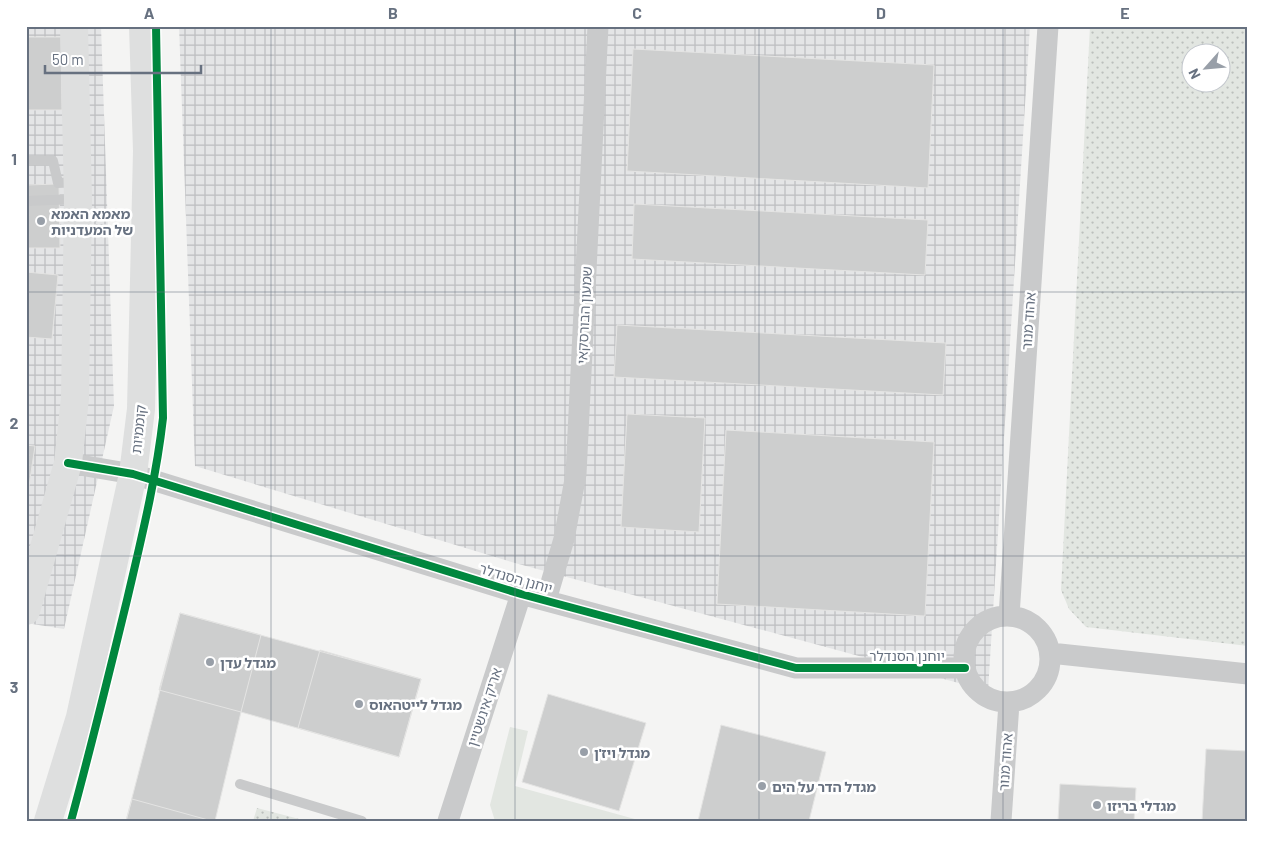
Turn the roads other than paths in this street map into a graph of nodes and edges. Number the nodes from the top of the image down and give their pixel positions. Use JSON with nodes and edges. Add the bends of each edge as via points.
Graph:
{"nodes":[{"id":1,"x":74,"y":26,"type":"edge"},
{"id":2,"x":142,"y":26,"type":"edge"},
{"id":3,"x":598,"y":26,"type":"edge"},
{"id":4,"x":1048,"y":26,"type":"edge"},
{"id":5,"x":26,"y":160,"type":"edge"},
{"id":6,"x":78,"y":191,"type":"junction"},
{"id":7,"x":26,"y":202,"type":"edge"},
{"id":8,"x":68,"y":463,"type":"junction"},
{"id":9,"x":133,"y":474,"type":"junction"},
{"id":10,"x":521,"y":594,"type":"junction"},
{"id":11,"x":546,"y":600,"type":"junction"},
{"id":12,"x":26,"y":611,"type":"edge"},
{"id":13,"x":1009,"y":616,"type":"junction"},
{"id":14,"x":1050,"y":653,"type":"junction"},
{"id":15,"x":965,"y":668,"type":"junction"},
{"id":16,"x":1248,"y":674,"type":"edge"},
{"id":17,"x":1009,"y":703,"type":"junction"},
{"id":18,"x":240,"y":784,"type":"dead end"},
{"id":19,"x":48,"y":821,"type":"edge"},
{"id":20,"x":362,"y":821,"type":"edge"},
{"id":21,"x":448,"y":821,"type":"edge"},
{"id":22,"x":1001,"y":821,"type":"edge"}],
"edges":[{"from":1,"to":6,"type":"main road"},
{"from":2,"to":9,"type":"main road","name":"קוממיות","via":[[147,151],[141,409]]},
{"from":3,"to":11,"type":"street","name":"שמעון הבורסקאי","via":[[576,474],[564,539]]},
{"from":4,"to":13,"type":"street","name":"אהוד מנור"},
{"from":5,"to":6,"type":"lane","via":[[52,161],[58,183]]},
{"from":6,"to":7,"type":"lane"},
{"from":6,"to":8,"type":"main road","via":[[75,398]]},
{"from":8,"to":9,"type":"street","name":"יוחנן הסנדלר"},
{"from":8,"to":12,"type":"main road"},
{"from":9,"to":10,"type":"street","name":"יוחנן הסנדלר"},
{"from":9,"to":19,"type":"main road","name":"קוממיות","via":[[80,716]]},
{"from":10,"to":11,"type":"street","name":"יוחנן הסנדלר"},
{"from":10,"to":21,"type":"street","name":"אריק אינשטיין"},
{"from":11,"to":15,"type":"street","name":"יוחנן הסנדלר","via":[[796,668]]},
{"from":13,"to":14,"type":"street","via":[[1024,618],[1036,627],[1046,638]]},
{"from":13,"to":15,"type":"street","via":[[981,624],[970,636],[964,653]]},
{"from":14,"to":16,"type":"street"},
{"from":14,"to":17,"type":"street","via":[[1050,668],[1044,684],[1033,695]]},
{"from":15,"to":17,"type":"street","via":[[970,682],[980,693],[994,701]]},
{"from":17,"to":22,"type":"street","name":"אהוד מנור"},
{"from":18,"to":20,"type":"lane"}]}
